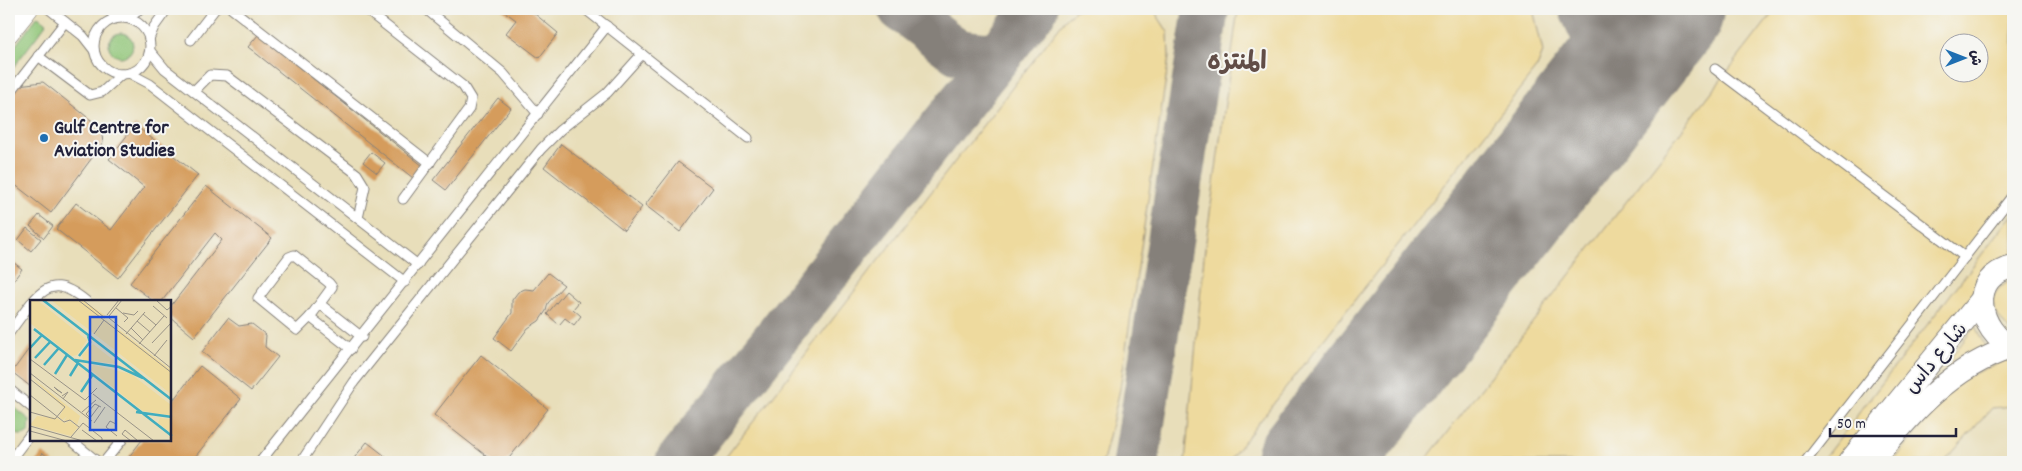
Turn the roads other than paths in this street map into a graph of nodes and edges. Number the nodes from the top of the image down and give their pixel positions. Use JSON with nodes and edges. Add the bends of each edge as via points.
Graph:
{"nodes":[{"id":1,"x":29,"y":9,"type":"edge"},
{"id":2,"x":49,"y":9,"type":"edge"},
{"id":3,"x":106,"y":9,"type":"edge"},
{"id":4,"x":140,"y":9,"type":"edge"},
{"id":5,"x":167,"y":9,"type":"edge"},
{"id":6,"x":215,"y":9,"type":"edge"},
{"id":7,"x":232,"y":9,"type":"edge"},
{"id":8,"x":365,"y":9,"type":"edge"},
{"id":9,"x":426,"y":9,"type":"edge"},
{"id":10,"x":585,"y":9,"type":"edge"},
{"id":11,"x":123,"y":18,"type":"junction"},
{"id":12,"x":65,"y":22,"type":"junction"},
{"id":13,"x":607,"y":26,"type":"junction"},
{"id":14,"x":9,"y":34,"type":"edge"},
{"id":15,"x":149,"y":40,"type":"junction"},
{"id":16,"x":191,"y":40,"type":"dead end"},
{"id":17,"x":94,"y":50,"type":"junction"},
{"id":18,"x":150,"y":51,"type":"junction"},
{"id":19,"x":642,"y":54,"type":"junction"},
{"id":20,"x":38,"y":56,"type":"junction"},
{"id":21,"x":1715,"y":69,"type":"dead end"},
{"id":22,"x":125,"y":74,"type":"junction"},
{"id":23,"x":194,"y":91,"type":"junction"},
{"id":24,"x":9,"y":94,"type":"edge"},
{"id":25,"x":538,"y":114,"type":"junction"},
{"id":26,"x":748,"y":138,"type":"dead end"},
{"id":27,"x":430,"y":163,"type":"junction"},
{"id":28,"x":2013,"y":195,"type":"edge"},
{"id":29,"x":404,"y":199,"type":"dead end"},
{"id":30,"x":358,"y":218,"type":"junction"},
{"id":31,"x":1965,"y":257,"type":"junction"},
{"id":32,"x":418,"y":265,"type":"junction"},
{"id":33,"x":2012,"y":266,"type":"edge"},
{"id":34,"x":405,"y":282,"type":"junction"},
{"id":35,"x":1982,"y":298,"type":"junction"},
{"id":36,"x":34,"y":300,"type":"edge"},
{"id":37,"x":85,"y":300,"type":"edge"},
{"id":38,"x":320,"y":304,"type":"junction"},
{"id":39,"x":30,"y":305,"type":"edge"},
{"id":40,"x":310,"y":317,"type":"junction"},
{"id":41,"x":9,"y":333,"type":"edge"},
{"id":42,"x":362,"y":337,"type":"junction"},
{"id":43,"x":2012,"y":348,"type":"edge"},
{"id":44,"x":351,"y":350,"type":"junction"},
{"id":45,"x":9,"y":389,"type":"edge"},
{"id":46,"x":30,"y":406,"type":"edge"},
{"id":47,"x":30,"y":434,"type":"edge"},
{"id":48,"x":72,"y":441,"type":"edge"},
{"id":49,"x":121,"y":441,"type":"edge"},
{"id":50,"x":9,"y":445,"type":"edge"},
{"id":51,"x":17,"y":451,"type":"junction"},
{"id":52,"x":9,"y":462,"type":"edge"},
{"id":53,"x":98,"y":462,"type":"edge"},
{"id":54,"x":104,"y":462,"type":"edge"},
{"id":55,"x":260,"y":462,"type":"edge"},
{"id":56,"x":301,"y":462,"type":"edge"},
{"id":57,"x":1805,"y":462,"type":"edge"},
{"id":58,"x":1849,"y":462,"type":"edge"},
{"id":59,"x":1872,"y":462,"type":"edge"}],
"edges":[{"from":1,"to":14,"type":"street"},
{"from":2,"to":12,"type":"lane"},
{"from":3,"to":11,"type":"lane"},
{"from":4,"to":11,"type":"lane"},
{"from":5,"to":15,"type":"lane"},
{"from":6,"to":16,"type":"lane"},
{"from":7,"to":27,"type":"lane"},
{"from":8,"to":27,"type":"lane","via":[[470,94],[469,109]]},
{"from":9,"to":25,"type":"lane","via":[[503,73]]},
{"from":10,"to":13,"type":"lane"},
{"from":11,"to":15,"type":"lane","via":[[143,27]]},
{"from":11,"to":17,"type":"lane","via":[[109,20],[100,28]]},
{"from":12,"to":17,"type":"lane"},
{"from":12,"to":20,"type":"lane"},
{"from":13,"to":19,"type":"lane"},
{"from":13,"to":25,"type":"lane"},
{"from":15,"to":18,"type":"lane"},
{"from":17,"to":22,"type":"lane","via":[[100,64],[114,73]]},
{"from":18,"to":22,"type":"lane","via":[[142,65]]},
{"from":18,"to":23,"type":"lane","via":[[161,65]]},
{"from":19,"to":26,"type":"lane"},
{"from":19,"to":56,"type":"lane","via":[[607,93],[541,149],[354,382]]},
{"from":20,"to":22,"type":"lane","via":[[90,94],[102,92]]},
{"from":20,"to":24,"type":"lane"},
{"from":21,"to":31,"type":"lane"},
{"from":22,"to":34,"type":"lane","via":[[145,81]]},
{"from":23,"to":30,"type":"lane"},
{"from":23,"to":30,"type":"lane","via":[[210,76],[227,76],[357,174],[365,187]]},
{"from":25,"to":32,"type":"lane"},
{"from":27,"to":29,"type":"lane"},
{"from":28,"to":31,"type":"lane"},
{"from":30,"to":32,"type":"lane"},
{"from":31,"to":57,"type":"lane"},
{"from":32,"to":34,"type":"lane"},
{"from":33,"to":35,"type":"street","name":"شارع داس","via":[[1994,276]]},
{"from":34,"to":42,"type":"lane"},
{"from":35,"to":43,"type":"street","via":[[1983,316],[1990,328]]},
{"from":35,"to":58,"type":"street","name":"شارع داس"},
{"from":36,"to":37,"type":"lane","via":[[46,289],[62,286]]},
{"from":38,"to":40,"type":"lane"},
{"from":38,"to":40,"type":"lane","via":[[331,290],[331,285],[298,257],[291,255],[258,298],[294,330]]},
{"from":38,"to":42,"type":"lane"},
{"from":39,"to":41,"type":"lane"},
{"from":40,"to":44,"type":"lane"},
{"from":42,"to":44,"type":"lane"},
{"from":43,"to":59,"type":"street","name":"شارع داس","via":[[1975,362],[1943,385]]},
{"from":44,"to":55,"type":"lane"},
{"from":45,"to":46,"type":"lane"},
{"from":47,"to":51,"type":"lane"},
{"from":48,"to":53,"type":"lane"},
{"from":49,"to":54,"type":"lane"},
{"from":50,"to":51,"type":"lane"},
{"from":51,"to":52,"type":"lane"}]}
